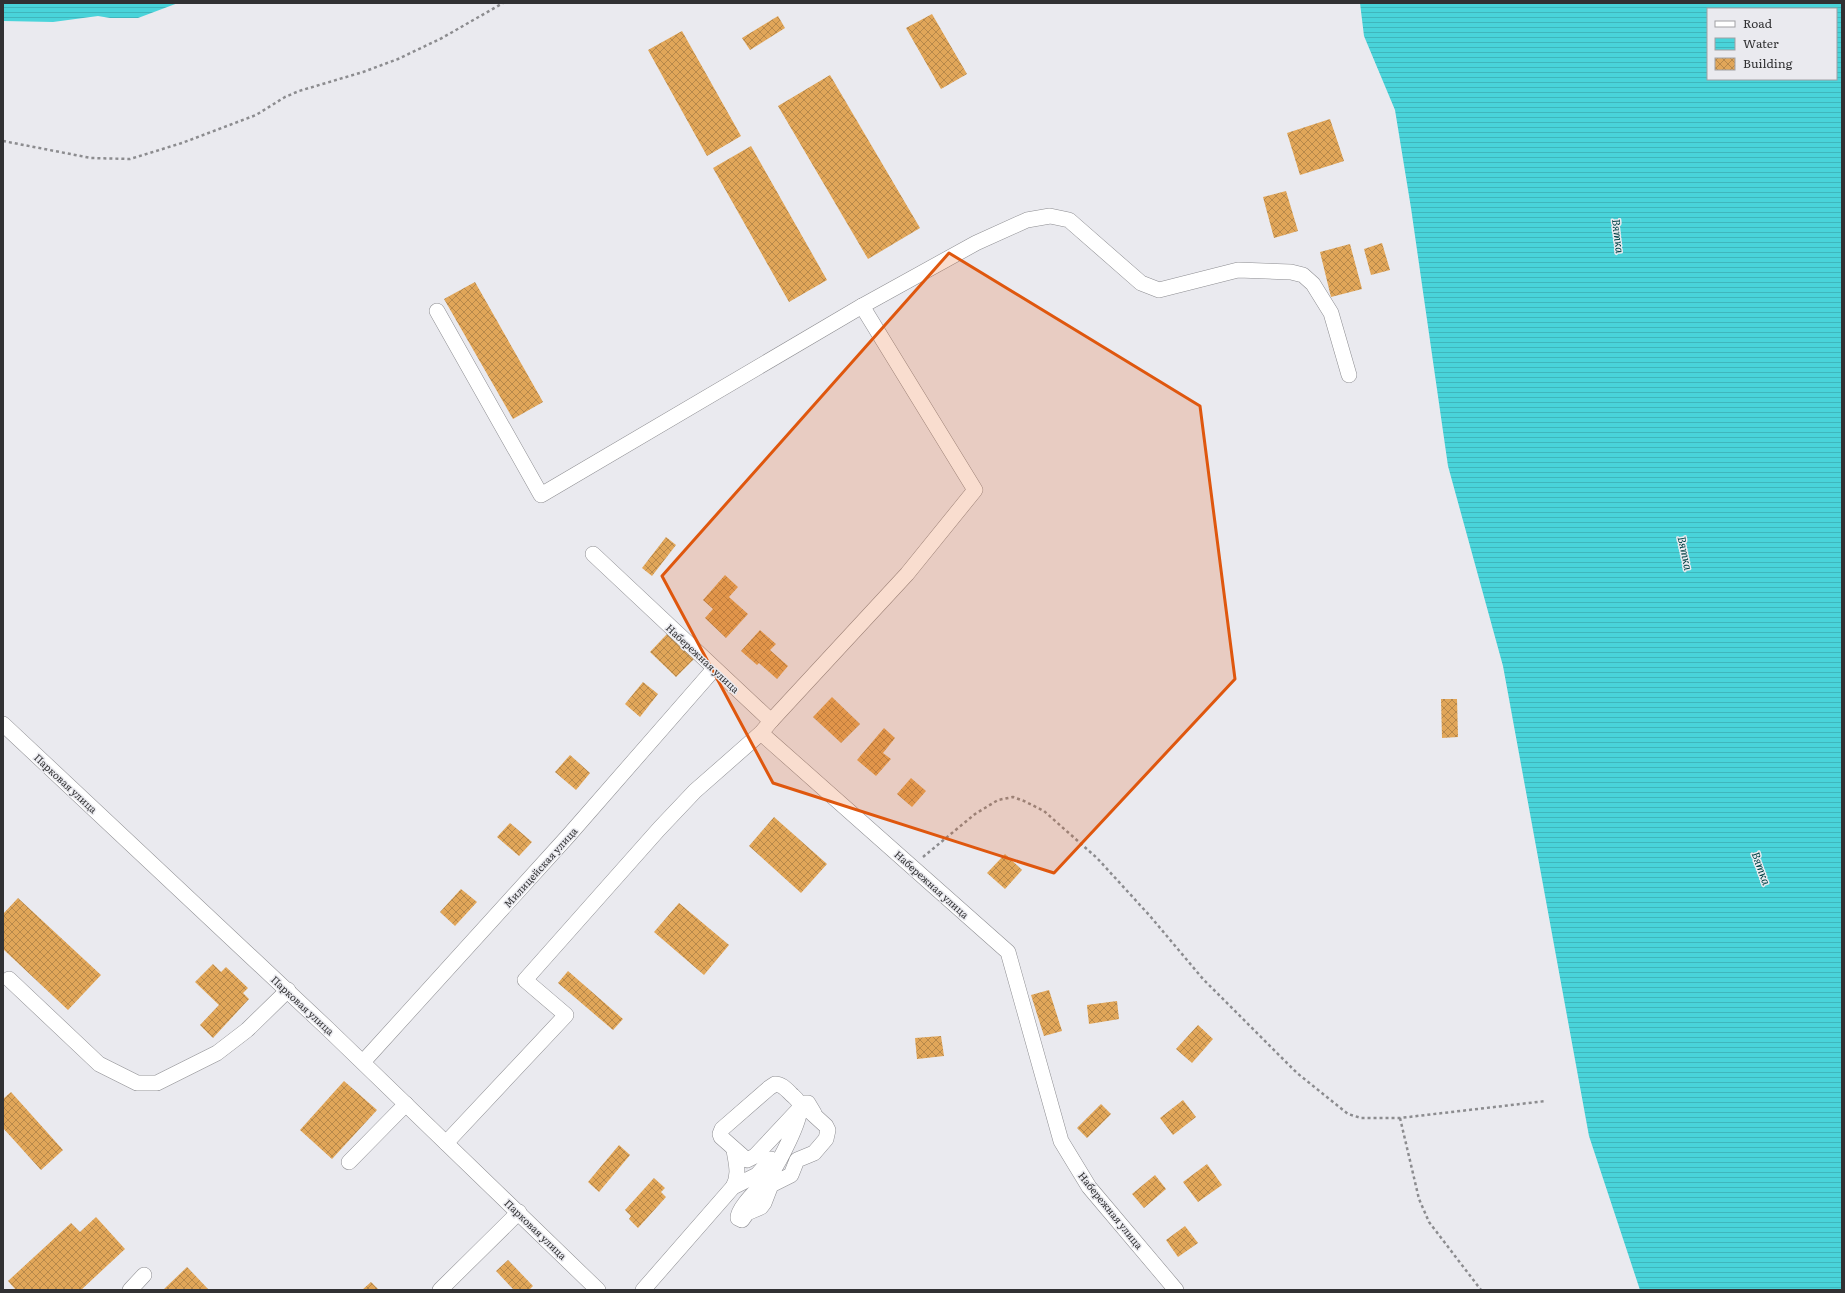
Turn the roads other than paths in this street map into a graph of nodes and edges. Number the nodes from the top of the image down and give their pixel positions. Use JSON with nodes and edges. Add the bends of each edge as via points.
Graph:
{"nodes":[{"id":1,"x":862,"y":306,"type":"junction"},
{"id":2,"x":437,"y":311,"type":"dead end"},
{"id":3,"x":1349,"y":375,"type":"dead end"},
{"id":4,"x":593,"y":554,"type":"dead end"},
{"id":5,"x":714,"y":669,"type":"junction"},
{"id":6,"x":771,"y":721,"type":"junction"},
{"id":7,"x":3,"y":724,"type":"edge"},
{"id":8,"x":761,"y":733,"type":"junction"},
{"id":9,"x":9,"y":979,"type":"dead end"},
{"id":10,"x":288,"y":990,"type":"junction"},
{"id":11,"x":363,"y":1062,"type":"junction"},
{"id":12,"x":406,"y":1104,"type":"junction"},
{"id":13,"x":806,"y":1109,"type":"junction"},
{"id":14,"x":789,"y":1138,"type":"junction"},
{"id":15,"x":446,"y":1143,"type":"junction"},
{"id":16,"x":734,"y":1150,"type":"junction"},
{"id":17,"x":747,"y":1160,"type":"junction"},
{"id":18,"x":350,"y":1162,"type":"dead end"},
{"id":19,"x":762,"y":1171,"type":"junction"},
{"id":20,"x":733,"y":1187,"type":"junction"},
{"id":21,"x":519,"y":1212,"type":"junction"},
{"id":22,"x":144,"y":1275,"type":"dead end"},
{"id":23,"x":130,"y":1290,"type":"edge"},
{"id":24,"x":440,"y":1290,"type":"edge"},
{"id":25,"x":598,"y":1290,"type":"edge"},
{"id":26,"x":643,"y":1290,"type":"edge"},
{"id":27,"x":1176,"y":1290,"type":"edge"}],
"edges":[{"from":1,"to":2,"type":"street","via":[[540,495]]},
{"from":1,"to":3,"type":"street","via":[[976,243],[1026,220],[1050,216],[1069,220],[1141,283],[1160,290],[1238,270],[1291,272],[1303,275],[1313,284],[1331,313]]},
{"from":1,"to":6,"type":"street","via":[[975,490],[907,574]]},
{"from":4,"to":5,"type":"street","name":"Набережная улица"},
{"from":5,"to":6,"type":"street","name":"Набережная улица"},
{"from":5,"to":11,"type":"street","name":"Милицейская улица"},
{"from":6,"to":8,"type":"street"},
{"from":7,"to":10,"type":"street","name":"Парковая улица"},
{"from":8,"to":15,"type":"street","via":[[695,791],[525,980],[566,1015]]},
{"from":8,"to":27,"type":"street","name":"Набережная улица","via":[[1008,952],[1061,1141],[1089,1187]]},
{"from":9,"to":10,"type":"street","via":[[99,1064],[137,1083],[157,1083],[217,1053],[247,1030]]},
{"from":10,"to":11,"type":"street","name":"Парковая улица"},
{"from":11,"to":12,"type":"street","name":"Парковая улица"},
{"from":12,"to":15,"type":"street","name":"Парковая улица"},
{"from":12,"to":18,"type":"street"},
{"from":13,"to":14,"type":"street"},
{"from":13,"to":14,"type":"street","via":[[823,1122],[828,1130],[826,1139],[814,1153],[797,1160],[791,1174],[771,1185],[761,1207],[747,1213],[742,1220],[738,1218],[739,1211],[772,1173]]},
{"from":13,"to":16,"type":"street","via":[[779,1084],[769,1088],[720,1132],[720,1137]]},
{"from":13,"to":17,"type":"street","via":[[755,1156]]},
{"from":14,"to":19,"type":"street"},
{"from":15,"to":21,"type":"street","name":"Парковая улица"},
{"from":16,"to":17,"type":"street"},
{"from":16,"to":20,"type":"street","via":[[737,1177]]},
{"from":17,"to":19,"type":"street"},
{"from":19,"to":20,"type":"street"},
{"from":20,"to":26,"type":"street"},
{"from":21,"to":24,"type":"street"},
{"from":21,"to":25,"type":"street","name":"Парковая улица"},
{"from":22,"to":23,"type":"street"}]}
